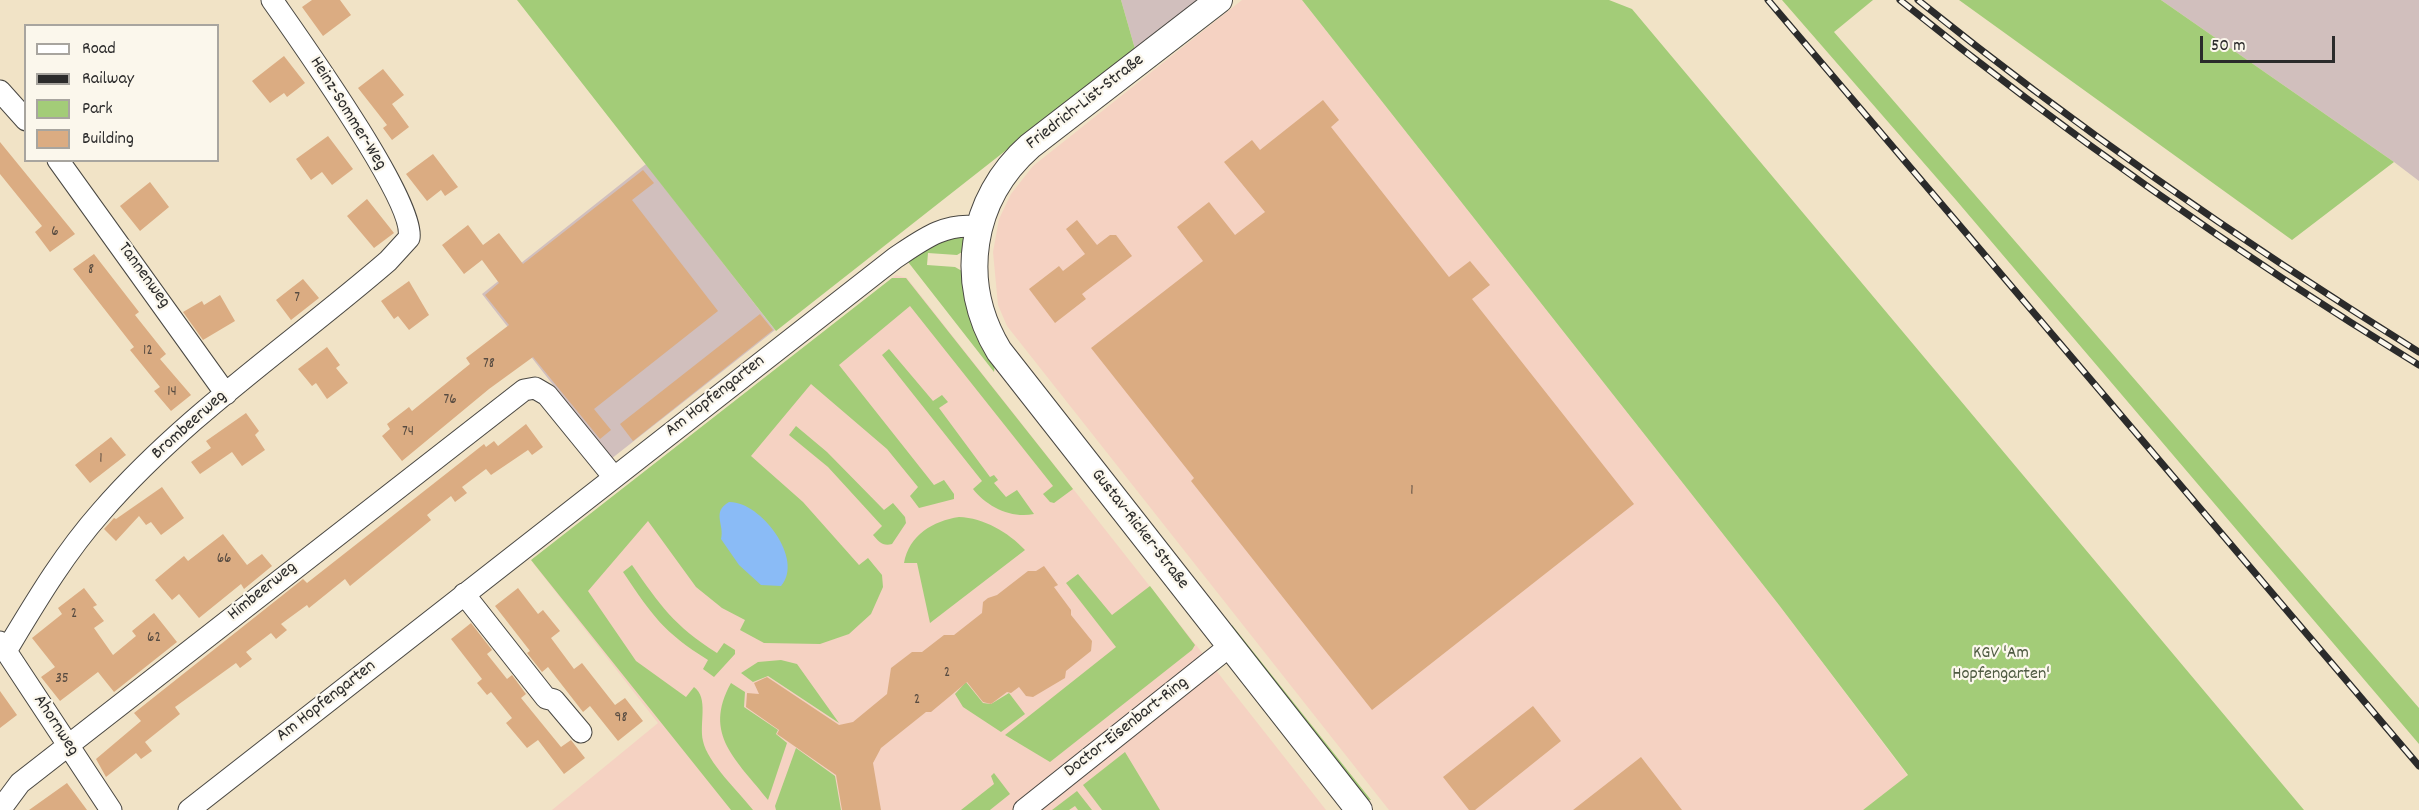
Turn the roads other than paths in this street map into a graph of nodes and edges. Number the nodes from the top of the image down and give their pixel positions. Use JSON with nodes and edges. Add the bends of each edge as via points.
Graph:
{"nodes":[{"id":1,"x":272,"y":0,"type":"edge"},
{"id":2,"x":1219,"y":0,"type":"edge"},
{"id":3,"x":0,"y":91,"type":"edge"},
{"id":4,"x":24,"y":118,"type":"edge"},
{"id":5,"x":59,"y":162,"type":"edge"},
{"id":6,"x":978,"y":227,"type":"junction"},
{"id":7,"x":410,"y":235,"type":"joint"},
{"id":8,"x":226,"y":394,"type":"junction"},
{"id":9,"x":613,"y":476,"type":"junction"},
{"id":10,"x":464,"y":594,"type":"junction"},
{"id":11,"x":1230,"y":646,"type":"junction"},
{"id":12,"x":3,"y":647,"type":"edge"},
{"id":13,"x":581,"y":732,"type":"dead end"},
{"id":14,"x":69,"y":748,"type":"junction"},
{"id":15,"x":0,"y":810,"type":"edge"},
{"id":16,"x":111,"y":810,"type":"edge"},
{"id":17,"x":189,"y":810,"type":"edge"},
{"id":18,"x":1024,"y":810,"type":"edge"},
{"id":19,"x":1359,"y":810,"type":"edge"}],
"edges":[{"from":1,"to":7,"type":"street","name":"Heinz-Sommer-Weg","via":[[365,139],[407,217]]},
{"from":2,"to":6,"type":"street","name":"Friedrich-List-Straße","via":[[1019,156],[995,187]]},
{"from":3,"to":4,"type":"street"},
{"from":5,"to":8,"type":"street","name":"Tannenweg"},
{"from":6,"to":9,"type":"street","name":"Am Hopfengarten","via":[[947,228],[895,258]]},
{"from":6,"to":11,"type":"street","name":"Gustav-Ricker-Straße","via":[[973,264],[975,287],[994,342]]},
{"from":7,"to":8,"type":"street","name":"Brombeerweg","via":[[383,266]]},
{"from":8,"to":12,"type":"street","name":"Brombeerweg","via":[[102,511]]},
{"from":9,"to":10,"type":"street","name":"Am Hopfengarten"},
{"from":9,"to":14,"type":"street","name":"Himbeerweg","via":[[547,395],[535,388],[524,390]]},
{"from":10,"to":13,"type":"street","via":[[546,698],[554,700]]},
{"from":10,"to":17,"type":"street","name":"Am Hopfengarten"},
{"from":11,"to":18,"type":"street","name":"Doctor-Eisenbart-Ring"},
{"from":11,"to":19,"type":"street","name":"Gustav-Ricker-Straße"},
{"from":12,"to":14,"type":"street","name":"Ahornweg"},
{"from":14,"to":15,"type":"street","name":"Himbeerweg","via":[[20,783]]},
{"from":14,"to":16,"type":"street","name":"Ahornweg"}]}
